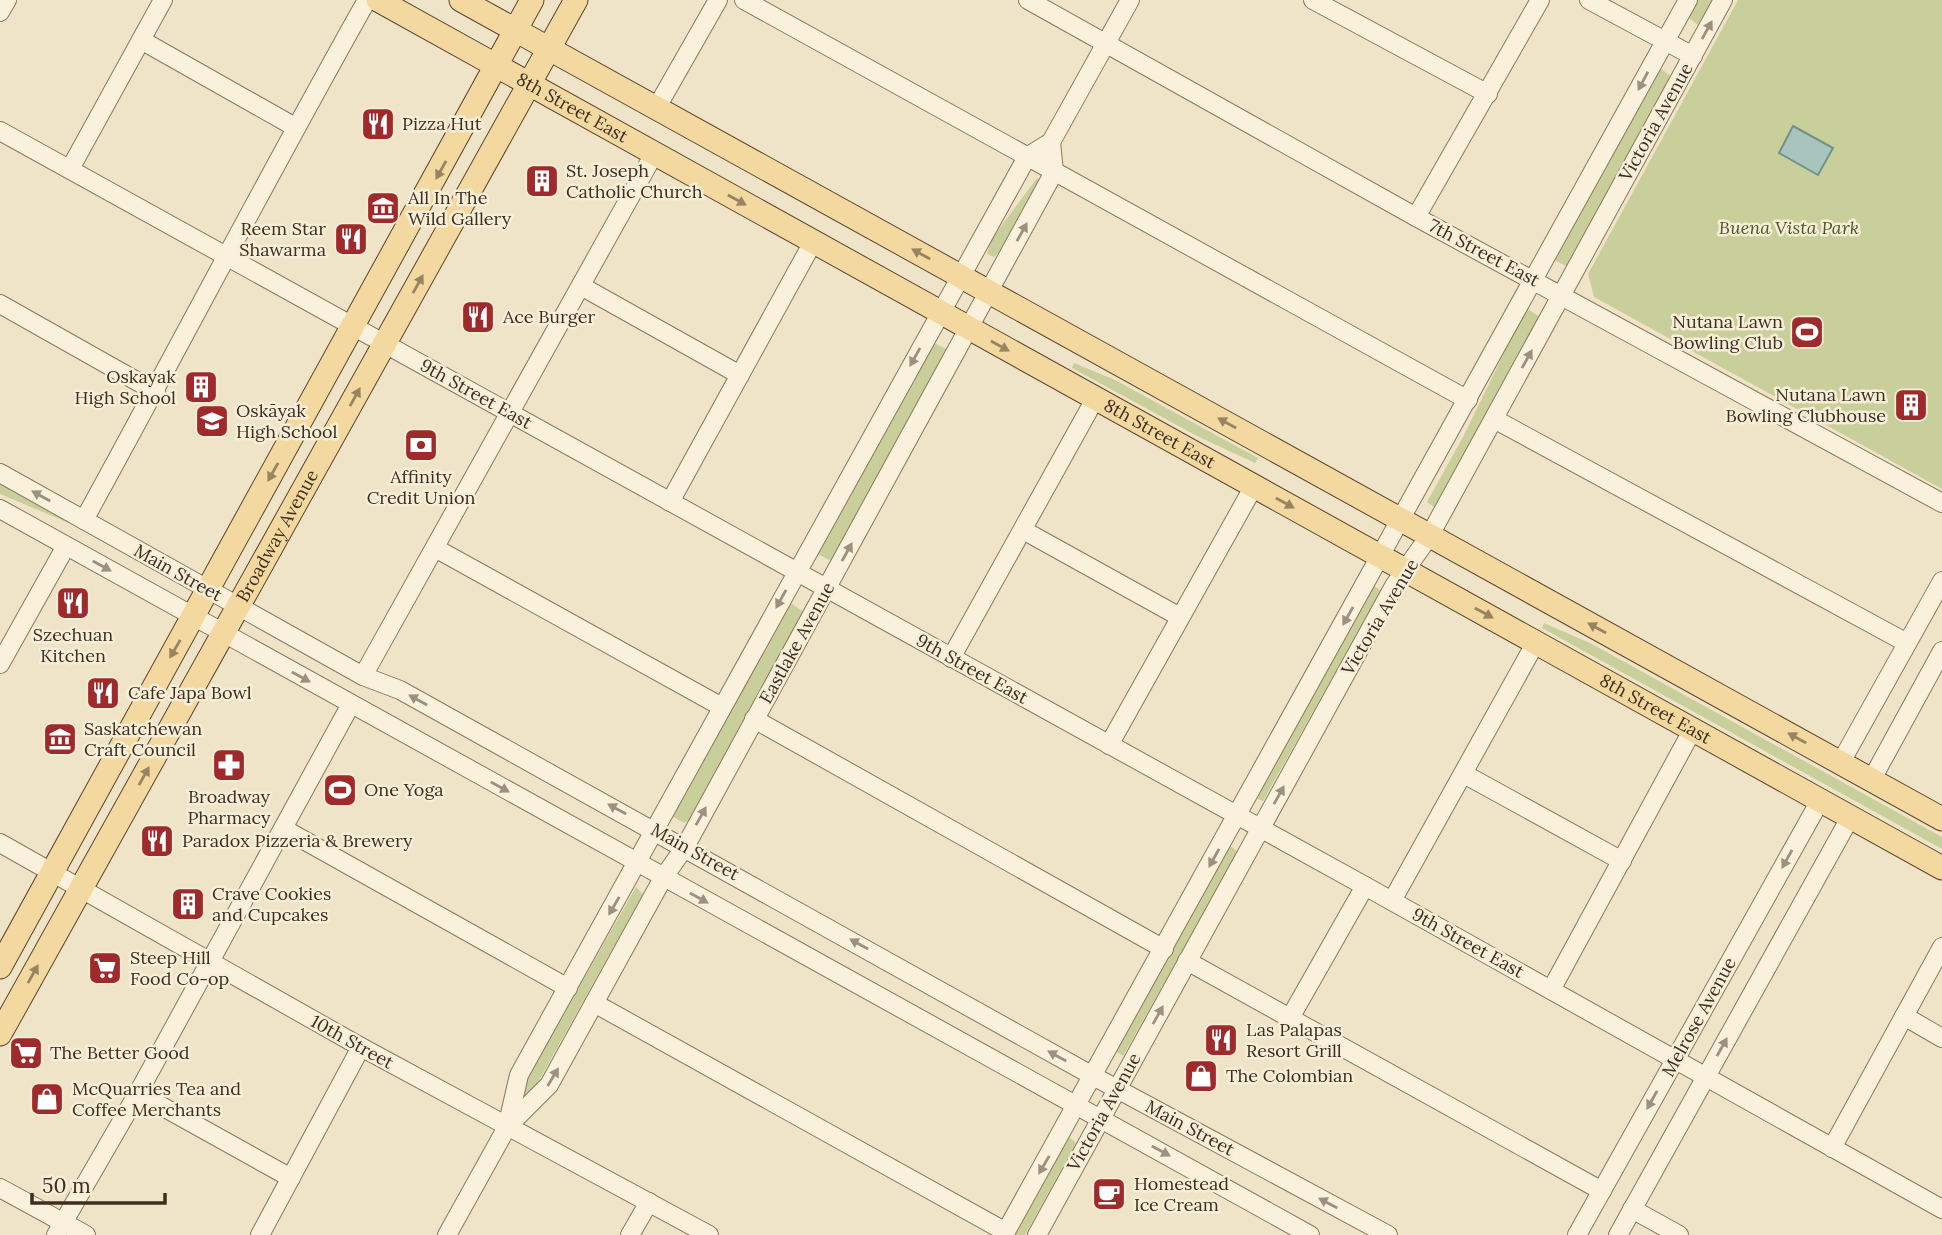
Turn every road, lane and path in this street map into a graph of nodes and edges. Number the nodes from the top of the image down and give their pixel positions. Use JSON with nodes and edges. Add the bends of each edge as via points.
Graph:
{"nodes":[{"id":1,"x":7,"y":0,"type":"edge"},
{"id":2,"x":163,"y":0,"type":"edge"},
{"id":3,"x":367,"y":0,"type":"edge"},
{"id":4,"x":378,"y":0,"type":"edge"},
{"id":5,"x":533,"y":0,"type":"edge"},
{"id":6,"x":576,"y":0,"type":"edge"},
{"id":7,"x":718,"y":0,"type":"edge"},
{"id":8,"x":744,"y":0,"type":"edge"},
{"id":9,"x":1028,"y":0,"type":"edge"},
{"id":10,"x":1130,"y":0,"type":"edge"},
{"id":11,"x":1313,"y":0,"type":"edge"},
{"id":12,"x":1540,"y":0,"type":"edge"},
{"id":13,"x":1589,"y":0,"type":"edge"},
{"id":14,"x":1688,"y":0,"type":"edge"},
{"id":15,"x":1723,"y":0,"type":"edge"},
{"id":16,"x":471,"y":3,"type":"edge"},
{"id":17,"x":0,"y":12,"type":"edge"},
{"id":18,"x":516,"y":30,"type":"junction"},
{"id":19,"x":141,"y":40,"type":"junction"},
{"id":20,"x":1664,"y":42,"type":"junction"},
{"id":21,"x":1106,"y":43,"type":"junction"},
{"id":22,"x":550,"y":48,"type":"junction"},
{"id":23,"x":1693,"y":56,"type":"junction"},
{"id":24,"x":497,"y":67,"type":"junction"},
{"id":25,"x":527,"y":84,"type":"junction"},
{"id":26,"x":1488,"y":94,"type":"junction"},
{"id":27,"x":657,"y":107,"type":"junction"},
{"id":28,"x":295,"y":127,"type":"junction"},
{"id":29,"x":0,"y":131,"type":"edge"},
{"id":30,"x":1051,"y":142,"type":"junction"},
{"id":31,"x":654,"y":154,"type":"junction"},
{"id":32,"x":1027,"y":157,"type":"junction"},
{"id":33,"x":70,"y":169,"type":"junction"},
{"id":34,"x":1054,"y":172,"type":"junction"},
{"id":35,"x":1416,"y":217,"type":"junction"},
{"id":36,"x":813,"y":242,"type":"junction"},
{"id":37,"x":225,"y":255,"type":"junction"},
{"id":38,"x":961,"y":276,"type":"junction"},
{"id":39,"x":1535,"y":280,"type":"junction"},
{"id":40,"x":581,"y":286,"type":"junction"},
{"id":41,"x":989,"y":291,"type":"junction"},
{"id":42,"x":1562,"y":295,"type":"junction"},
{"id":43,"x":0,"y":304,"type":"edge"},
{"id":44,"x":940,"y":313,"type":"junction"},
{"id":45,"x":354,"y":327,"type":"junction"},
{"id":46,"x":970,"y":329,"type":"junction"},
{"id":47,"x":385,"y":344,"type":"junction"},
{"id":48,"x":740,"y":375,"type":"junction"},
{"id":49,"x":156,"y":392,"type":"junction"},
{"id":50,"x":1095,"y":399,"type":"junction"},
{"id":51,"x":1468,"y":400,"type":"junction"},
{"id":52,"x":511,"y":413,"type":"junction"},
{"id":53,"x":1494,"y":419,"type":"junction"},
{"id":54,"x":0,"y":473,"type":"edge"},
{"id":55,"x":1254,"y":486,"type":"junction"},
{"id":56,"x":670,"y":502,"type":"junction"},
{"id":57,"x":1942,"y":503,"type":"edge"},
{"id":58,"x":0,"y":509,"type":"edge"},
{"id":59,"x":84,"y":520,"type":"junction"},
{"id":60,"x":1401,"y":520,"type":"junction"},
{"id":61,"x":1023,"y":530,"type":"junction"},
{"id":62,"x":1430,"y":535,"type":"junction"},
{"id":63,"x":66,"y":546,"type":"junction"},
{"id":64,"x":435,"y":548,"type":"junction"},
{"id":65,"x":1381,"y":556,"type":"junction"},
{"id":66,"x":1406,"y":570,"type":"junction"},
{"id":67,"x":796,"y":572,"type":"junction"},
{"id":68,"x":1942,"y":581,"type":"edge"},
{"id":69,"x":208,"y":589,"type":"junction"},
{"id":70,"x":827,"y":589,"type":"junction"},
{"id":71,"x":239,"y":606,"type":"junction"},
{"id":72,"x":192,"y":617,"type":"junction"},
{"id":73,"x":1180,"y":617,"type":"junction"},
{"id":74,"x":223,"y":634,"type":"junction"},
{"id":75,"x":1536,"y":642,"type":"junction"},
{"id":76,"x":1907,"y":643,"type":"junction"},
{"id":77,"x":951,"y":658,"type":"junction"},
{"id":78,"x":1940,"y":659,"type":"edge"},
{"id":79,"x":0,"y":664,"type":"edge"},
{"id":80,"x":363,"y":676,"type":"junction"},
{"id":81,"x":351,"y":705,"type":"junction"},
{"id":82,"x":722,"y":707,"type":"junction"},
{"id":83,"x":754,"y":719,"type":"junction"},
{"id":84,"x":1693,"y":729,"type":"junction"},
{"id":85,"x":1109,"y":744,"type":"junction"},
{"id":86,"x":1841,"y":762,"type":"junction"},
{"id":87,"x":1464,"y":774,"type":"junction"},
{"id":88,"x":1872,"y":779,"type":"junction"},
{"id":89,"x":1821,"y":799,"type":"junction"},
{"id":90,"x":1237,"y":816,"type":"junction"},
{"id":91,"x":1851,"y":816,"type":"junction"},
{"id":92,"x":1942,"y":819,"type":"edge"},
{"id":93,"x":284,"y":829,"type":"junction"},
{"id":94,"x":1261,"y":829,"type":"junction"},
{"id":95,"x":654,"y":830,"type":"junction"},
{"id":96,"x":0,"y":843,"type":"edge"},
{"id":97,"x":685,"y":847,"type":"junction"},
{"id":98,"x":1622,"y":861,"type":"junction"},
{"id":99,"x":639,"y":862,"type":"junction"},
{"id":100,"x":1942,"y":868,"type":"edge"},
{"id":101,"x":53,"y":872,"type":"junction"},
{"id":102,"x":663,"y":878,"type":"junction"},
{"id":103,"x":1366,"y":886,"type":"junction"},
{"id":104,"x":81,"y":888,"type":"junction"},
{"id":105,"x":1392,"y":901,"type":"junction"},
{"id":106,"x":1942,"y":947,"type":"edge"},
{"id":107,"x":1164,"y":949,"type":"junction"},
{"id":108,"x":211,"y":961,"type":"junction"},
{"id":109,"x":1187,"y":961,"type":"junction"},
{"id":110,"x":0,"y":967,"type":"edge"},
{"id":111,"x":568,"y":988,"type":"junction"},
{"id":112,"x":1551,"y":990,"type":"junction"},
{"id":113,"x":594,"y":1003,"type":"junction"},
{"id":114,"x":1903,"y":1016,"type":"junction"},
{"id":115,"x":1290,"y":1018,"type":"junction"},
{"id":116,"x":0,"y":1034,"type":"edge"},
{"id":117,"x":1942,"y":1038,"type":"edge"},
{"id":118,"x":361,"y":1048,"type":"junction"},
{"id":119,"x":1675,"y":1061,"type":"junction"},
{"id":120,"x":1093,"y":1076,"type":"junction"},
{"id":121,"x":1705,"y":1078,"type":"junction"},
{"id":122,"x":1117,"y":1089,"type":"junction"},
{"id":123,"x":138,"y":1093,"type":"junction"},
{"id":124,"x":1077,"y":1105,"type":"junction"},
{"id":125,"x":1101,"y":1118,"type":"junction"},
{"id":126,"x":507,"y":1127,"type":"junction"},
{"id":127,"x":1832,"y":1149,"type":"junction"},
{"id":128,"x":291,"y":1178,"type":"junction"},
{"id":129,"x":0,"y":1188,"type":"edge"},
{"id":130,"x":1602,"y":1191,"type":"junction"},
{"id":131,"x":649,"y":1202,"type":"junction"},
{"id":132,"x":1632,"y":1209,"type":"junction"},
{"id":133,"x":1942,"y":1209,"type":"edge"},
{"id":134,"x":60,"y":1229,"type":"edge"},
{"id":135,"x":1005,"y":1233,"type":"edge"},
{"id":136,"x":86,"y":1235,"type":"edge"},
{"id":137,"x":260,"y":1235,"type":"edge"},
{"id":138,"x":447,"y":1235,"type":"edge"},
{"id":139,"x":630,"y":1235,"type":"edge"},
{"id":140,"x":709,"y":1235,"type":"edge"},
{"id":141,"x":1037,"y":1235,"type":"edge"},
{"id":142,"x":1310,"y":1235,"type":"edge"},
{"id":143,"x":1388,"y":1235,"type":"edge"},
{"id":144,"x":1577,"y":1235,"type":"edge"},
{"id":145,"x":1618,"y":1235,"type":"edge"},
{"id":146,"x":1679,"y":1235,"type":"edge"}],
"edges":[{"from":1,"to":17,"type":"street"},
{"from":2,"to":19,"type":"street"},
{"from":3,"to":28,"type":"street"},
{"from":4,"to":24,"type":"main road","name":"8th Street East"},
{"from":5,"to":18,"type":"main road","name":"Broadway Avenue"},
{"from":6,"to":22,"type":"main road","name":"Broadway Avenue"},
{"from":7,"to":27,"type":"street"},
{"from":8,"to":32,"type":"street"},
{"from":9,"to":21,"type":"street","name":"7th Street East"},
{"from":10,"to":21,"type":"street","name":"Eastlake Avenue"},
{"from":11,"to":26,"type":"street"},
{"from":12,"to":26,"type":"street"},
{"from":13,"to":20,"type":"street"},
{"from":14,"to":20,"type":"street","name":"Victoria Avenue"},
{"from":23,"to":15,"type":"street","name":"Victoria Avenue","one_way":true},
{"from":16,"to":18,"type":"main road"},
{"from":18,"to":22,"type":"main road"},
{"from":18,"to":24,"type":"main road","name":"Broadway Avenue"},
{"from":19,"to":28,"type":"street"},
{"from":19,"to":33,"type":"street"},
{"from":20,"to":23,"type":"street"},
{"from":20,"to":39,"type":"street","name":"Victoria Avenue","one_way":true},
{"from":21,"to":30,"type":"street","name":"Eastlake Avenue"},
{"from":21,"to":35,"type":"street","name":"7th Street East"},
{"from":22,"to":25,"type":"main road","name":"Broadway Avenue"},
{"from":22,"to":27,"type":"main road"},
{"from":23,"to":42,"type":"street","name":"Victoria Avenue"},
{"from":24,"to":25,"type":"main road","name":"8th Street East"},
{"from":24,"to":45,"type":"main road","name":"Broadway Avenue","one_way":true},
{"from":25,"to":31,"type":"main road","name":"8th Street East"},
{"from":47,"to":25,"type":"main road","name":"Broadway Avenue","one_way":true},
{"from":26,"to":35,"type":"street"},
{"from":38,"to":27,"type":"main road","one_way":true},
{"from":28,"to":37,"type":"street"},
{"from":29,"to":33,"type":"street","name":"9th Street East"},
{"from":30,"to":32,"type":"street","name":"Eastlake Avenue"},
{"from":30,"to":34,"type":"street"},
{"from":31,"to":36,"type":"main road","name":"8th Street East","one_way":true},
{"from":31,"to":40,"type":"street"},
{"from":32,"to":34,"type":"street"},
{"from":32,"to":38,"type":"street","name":"Eastlake Avenue"},
{"from":33,"to":37,"type":"street","name":"9th Street East"},
{"from":41,"to":34,"type":"street","name":"Eastlake Avenue","one_way":true},
{"from":34,"to":51,"type":"street"},
{"from":35,"to":39,"type":"street","name":"7th Street East"},
{"from":36,"to":44,"type":"main road","name":"8th Street East"},
{"from":36,"to":48,"type":"street"},
{"from":37,"to":45,"type":"street","name":"9th Street East"},
{"from":37,"to":49,"type":"street"},
{"from":38,"to":41,"type":"main road"},
{"from":38,"to":44,"type":"street","name":"Eastlake Avenue"},
{"from":39,"to":42,"type":"street","name":"7th Street East"},
{"from":39,"to":51,"type":"street","name":"Victoria Avenue"},
{"from":40,"to":48,"type":"street"},
{"from":40,"to":52,"type":"street"},
{"from":41,"to":46,"type":"street","name":"Eastlake Avenue"},
{"from":60,"to":41,"type":"main road","one_way":true},
{"from":53,"to":42,"type":"street","name":"Victoria Avenue","one_way":true},
{"from":42,"to":57,"type":"street","name":"7th Street East"},
{"from":43,"to":49,"type":"street"},
{"from":44,"to":46,"type":"main road","name":"8th Street East"},
{"from":44,"to":67,"type":"street","name":"Eastlake Avenue","one_way":true},
{"from":45,"to":47,"type":"street","name":"9th Street East"},
{"from":45,"to":69,"type":"main road","name":"Broadway Avenue","one_way":true},
{"from":46,"to":50,"type":"main road","name":"8th Street East","one_way":true},
{"from":70,"to":46,"type":"street","name":"Eastlake Avenue","one_way":true},
{"from":47,"to":52,"type":"street","name":"9th Street East"},
{"from":71,"to":47,"type":"main road","name":"Broadway Avenue","one_way":true},
{"from":48,"to":56,"type":"street"},
{"from":49,"to":59,"type":"street"},
{"from":50,"to":55,"type":"main road","name":"8th Street East"},
{"from":50,"to":61,"type":"street"},
{"from":51,"to":60,"type":"street","name":"Victoria Avenue"},
{"from":52,"to":56,"type":"street","name":"9th Street East"},
{"from":52,"to":64,"type":"street"},
{"from":53,"to":62,"type":"street","name":"Victoria Avenue"},
{"from":53,"to":76,"type":"street"},
{"from":59,"to":54,"type":"street","name":"Main Street","one_way":true},
{"from":55,"to":65,"type":"main road","name":"8th Street East","one_way":true},
{"from":55,"to":73,"type":"street"},
{"from":56,"to":67,"type":"street","name":"9th Street East"},
{"from":58,"to":63,"type":"street","name":"Main Street"},
{"from":59,"to":69,"type":"street","name":"Main Street"},
{"from":60,"to":62,"type":"main road"},
{"from":60,"to":65,"type":"street","name":"Victoria Avenue"},
{"from":61,"to":73,"type":"street"},
{"from":61,"to":77,"type":"street"},
{"from":62,"to":66,"type":"street","name":"Victoria Avenue"},
{"from":86,"to":62,"type":"main road","one_way":true},
{"from":63,"to":72,"type":"street","name":"Main Street","one_way":true},
{"from":63,"to":79,"type":"street"},
{"from":64,"to":80,"type":"street"},
{"from":64,"to":82,"type":"street"},
{"from":65,"to":66,"type":"main road","name":"8th Street East"},
{"from":65,"to":90,"type":"street","name":"Victoria Avenue","one_way":true},
{"from":66,"to":75,"type":"main road","name":"8th Street East","one_way":true},
{"from":94,"to":66,"type":"street","name":"Victoria Avenue","one_way":true},
{"from":67,"to":70,"type":"street","name":"9th Street East"},
{"from":67,"to":82,"type":"street","name":"Eastlake Avenue","one_way":true},
{"from":68,"to":76,"type":"street"},
{"from":69,"to":71,"type":"street","name":"Main Street"},
{"from":69,"to":72,"type":"main road","name":"Broadway Avenue"},
{"from":70,"to":77,"type":"street","name":"9th Street East"},
{"from":70,"to":83,"type":"street","name":"Eastlake Avenue"},
{"from":71,"to":74,"type":"main road","name":"Broadway Avenue"},
{"from":71,"to":80,"type":"street","name":"Main Street"},
{"from":72,"to":74,"type":"street","name":"Main Street"},
{"from":72,"to":101,"type":"main road","name":"Broadway Avenue","one_way":true},
{"from":73,"to":85,"type":"street"},
{"from":74,"to":81,"type":"street","name":"Main Street","one_way":true},
{"from":104,"to":74,"type":"main road","name":"Broadway Avenue","one_way":true},
{"from":75,"to":84,"type":"main road","name":"8th Street East"},
{"from":75,"to":87,"type":"street"},
{"from":76,"to":86,"type":"street"},
{"from":77,"to":85,"type":"street","name":"9th Street East"},
{"from":78,"to":88,"type":"street"},
{"from":95,"to":80,"type":"street","name":"Main Street","one_way":true,"via":[[400,690]]},
{"from":81,"to":93,"type":"street"},
{"from":81,"to":99,"type":"street","name":"Main Street","one_way":true},
{"from":82,"to":95,"type":"street","name":"Eastlake Avenue"},
{"from":97,"to":83,"type":"street","name":"Eastlake Avenue","one_way":true},
{"from":83,"to":107,"type":"street"},
{"from":84,"to":89,"type":"main road","name":"8th Street East"},
{"from":84,"to":98,"type":"street"},
{"from":85,"to":90,"type":"street","name":"9th Street East"},
{"from":86,"to":88,"type":"main road"},
{"from":87,"to":98,"type":"street"},
{"from":87,"to":105,"type":"street"},
{"from":88,"to":92,"type":"main road"},
{"from":89,"to":91,"type":"main road","name":"8th Street East"},
{"from":89,"to":119,"type":"street","name":"Melrose Avenue","one_way":true},
{"from":90,"to":94,"type":"street","name":"9th Street East"},
{"from":90,"to":107,"type":"street","name":"Victoria Avenue","one_way":true},
{"from":91,"to":100,"type":"main road","name":"8th Street East"},
{"from":121,"to":91,"type":"street","name":"Melrose Avenue","one_way":true},
{"from":93,"to":108,"type":"street"},
{"from":93,"to":111,"type":"street"},
{"from":94,"to":103,"type":"street","name":"9th Street East"},
{"from":94,"to":109,"type":"street","name":"Victoria Avenue"},
{"from":95,"to":97,"type":"street","name":"Main Street"},
{"from":95,"to":99,"type":"street","name":"Eastlake Avenue"},
{"from":96,"to":101,"type":"street","name":"10th Street"},
{"from":97,"to":102,"type":"street","name":"Eastlake Avenue"},
{"from":120,"to":97,"type":"street","name":"Main Street","one_way":true},
{"from":98,"to":112,"type":"street"},
{"from":99,"to":102,"type":"street","name":"Main Street"},
{"from":99,"to":111,"type":"street","name":"Eastlake Avenue","one_way":true},
{"from":101,"to":104,"type":"street","name":"10th Street"},
{"from":101,"to":110,"type":"main road","name":"Broadway Avenue"},
{"from":102,"to":113,"type":"street","name":"Eastlake Avenue"},
{"from":102,"to":124,"type":"street","name":"Main Street","one_way":true},
{"from":103,"to":105,"type":"street","name":"9th Street East"},
{"from":103,"to":115,"type":"street"},
{"from":104,"to":108,"type":"street","name":"10th Street"},
{"from":116,"to":104,"type":"main road","name":"Broadway Avenue","one_way":true},
{"from":105,"to":112,"type":"street","name":"9th Street East"},
{"from":106,"to":114,"type":"street"},
{"from":107,"to":120,"type":"street","name":"Victoria Avenue"},
{"from":108,"to":118,"type":"street","name":"10th Street"},
{"from":108,"to":123,"type":"street"},
{"from":109,"to":115,"type":"street"},
{"from":122,"to":109,"type":"street","name":"Victoria Avenue","one_way":true},
{"from":111,"to":126,"type":"street","name":"Eastlake Avenue","via":[[519,1075]]},
{"from":112,"to":119,"type":"street","name":"9th Street East"},
{"from":126,"to":113,"type":"street","name":"Eastlake Avenue","one_way":true,"via":[[549,1085]]},
{"from":113,"to":135,"type":"street"},
{"from":114,"to":117,"type":"street"},
{"from":114,"to":127,"type":"street"},
{"from":115,"to":130,"type":"street"},
{"from":118,"to":126,"type":"street","name":"10th Street"},
{"from":118,"to":128,"type":"street"},
{"from":119,"to":121,"type":"street","name":"9th Street East"},
{"from":119,"to":130,"type":"street","name":"Melrose Avenue","one_way":true},
{"from":120,"to":122,"type":"street","name":"Main Street"},
{"from":120,"to":124,"type":"street","name":"Victoria Avenue"},
{"from":121,"to":127,"type":"street","name":"9th Street East"},
{"from":121,"to":132,"type":"street","name":"Melrose Avenue"},
{"from":122,"to":125,"type":"street","name":"Victoria Avenue"},
{"from":143,"to":122,"type":"street","name":"Main Street","one_way":true},
{"from":123,"to":128,"type":"street"},
{"from":123,"to":134,"type":"street"},
{"from":124,"to":125,"type":"street","name":"Main Street"},
{"from":124,"to":135,"type":"street","name":"Victoria Avenue","one_way":true},
{"from":125,"to":141,"type":"street","name":"Victoria Avenue"},
{"from":125,"to":142,"type":"street","name":"Main Street","one_way":true},
{"from":126,"to":131,"type":"street","name":"10th Street"},
{"from":126,"to":138,"type":"street","name":"Eastlake Avenue"},
{"from":127,"to":133,"type":"street","name":"9th Street East"},
{"from":128,"to":137,"type":"street"},
{"from":129,"to":134,"type":"street"},
{"from":130,"to":144,"type":"street","name":"Melrose Avenue"},
{"from":131,"to":139,"type":"street"},
{"from":131,"to":140,"type":"street","name":"10th Street"},
{"from":132,"to":145,"type":"street","name":"Melrose Avenue"},
{"from":132,"to":146,"type":"street"},
{"from":134,"to":136,"type":"street"}]}
